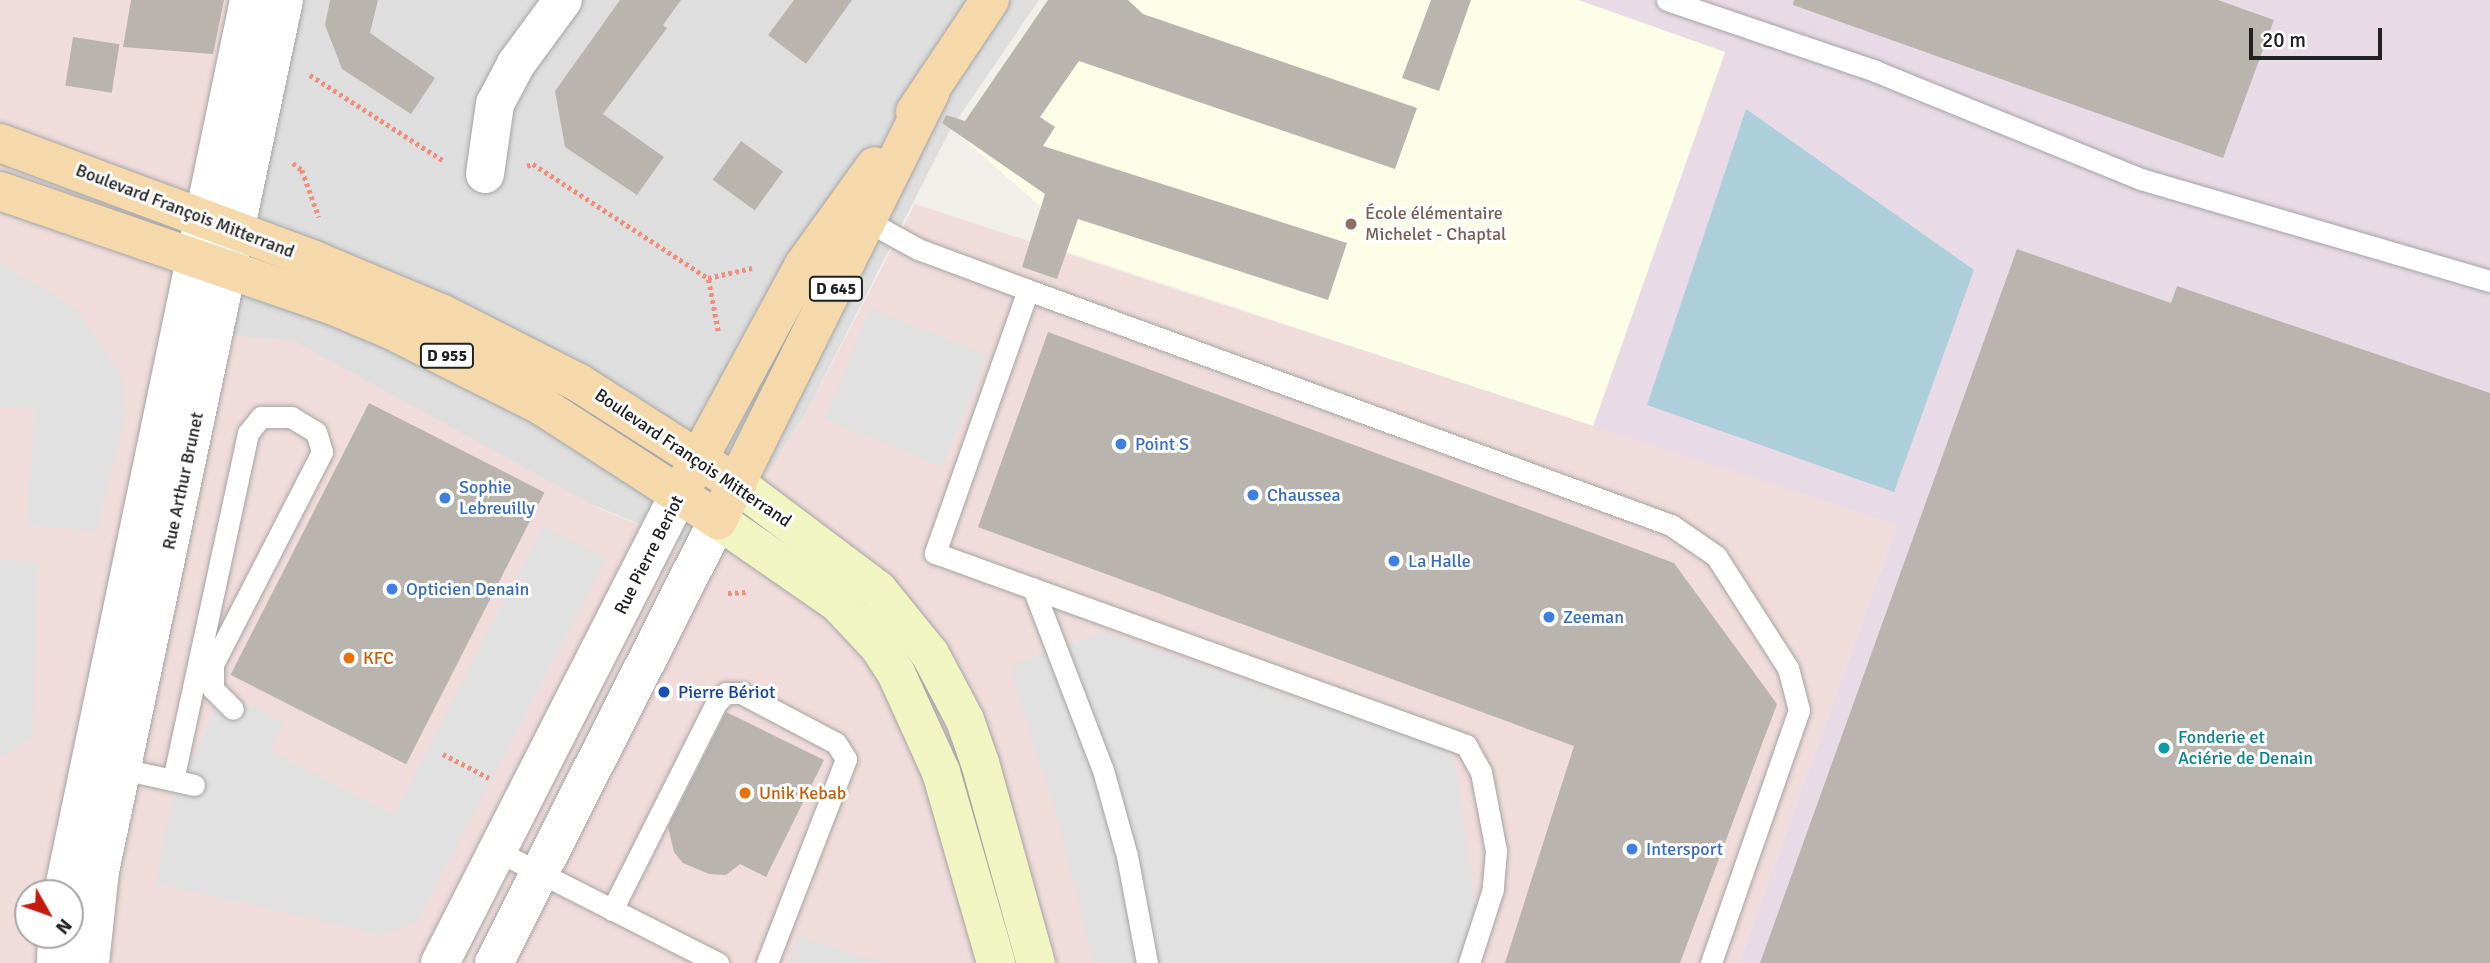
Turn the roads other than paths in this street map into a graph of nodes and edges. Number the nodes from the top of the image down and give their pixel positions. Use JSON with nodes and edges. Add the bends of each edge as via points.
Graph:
{"nodes":[{"id":1,"x":249,"y":0,"type":"edge"},
{"id":2,"x":284,"y":0,"type":"edge"},
{"id":3,"x":563,"y":0,"type":"edge"},
{"id":4,"x":990,"y":0,"type":"edge"},
{"id":5,"x":1667,"y":0,"type":"edge"},
{"id":6,"x":0,"y":143,"type":"edge"},
{"id":7,"x":485,"y":174,"type":"road end"},
{"id":8,"x":0,"y":191,"type":"edge"},
{"id":9,"x":856,"y":215,"type":"junction"},
{"id":10,"x":220,"y":224,"type":"junction"},
{"id":11,"x":212,"y":263,"type":"junction"},
{"id":12,"x":2490,"y":281,"type":"edge"},
{"id":13,"x":1028,"y":290,"type":"junction"},
{"id":14,"x":699,"y":457,"type":"junction"},
{"id":15,"x":737,"y":484,"type":"junction"},
{"id":16,"x":679,"y":494,"type":"junction"},
{"id":17,"x":718,"y":520,"type":"junction"},
{"id":18,"x":1033,"y":588,"type":"junction"},
{"id":19,"x":233,"y":709,"type":"dead end"},
{"id":20,"x":105,"y":766,"type":"junction"},
{"id":21,"x":497,"y":851,"type":"junction"},
{"id":22,"x":540,"y":873,"type":"junction"},
{"id":23,"x":68,"y":879,"type":"edge"},
{"id":24,"x":84,"y":879,"type":"edge"},
{"id":25,"x":612,"y":910,"type":"junction"},
{"id":26,"x":440,"y":963,"type":"edge"},
{"id":27,"x":494,"y":963,"type":"edge"},
{"id":28,"x":718,"y":963,"type":"edge"},
{"id":29,"x":767,"y":963,"type":"edge"},
{"id":30,"x":996,"y":963,"type":"edge"},
{"id":31,"x":1036,"y":963,"type":"edge"},
{"id":32,"x":1147,"y":963,"type":"edge"},
{"id":33,"x":1469,"y":963,"type":"edge"},
{"id":34,"x":1711,"y":963,"type":"edge"}],
"edges":[{"from":1,"to":10,"type":"street","name":"Rue Arthur Brunet"},
{"from":2,"to":10,"type":"street","name":"Rue Arthur Brunet"},
{"from":3,"to":7,"type":"street","via":[[516,64],[495,104]]},
{"from":4,"to":9,"type":"main road","name":"Rue Pierre Beriot","number":"D 645"},
{"from":5,"to":12,"type":"lane","via":[[1875,71],[2151,182]]},
{"from":6,"to":10,"type":"main road","name":"Boulevard François Mitterrand","number":"D 955"},
{"from":8,"to":11,"type":"main road","name":"Boulevard François Mitterrand","number":"D 955"},
{"from":9,"to":13,"type":"lane","via":[[918,248]]},
{"from":9,"to":14,"type":"main road","name":"Rue Pierre Beriot","number":"D 645","via":[[803,266]]},
{"from":9,"to":15,"type":"main road","name":"Rue Pierre Beriot","number":"D 645"},
{"from":10,"to":11,"type":"street","name":"Rue Arthur Brunet"},
{"from":10,"to":14,"type":"main road","name":"Boulevard François Mitterrand","number":"D 955","via":[[477,330],[579,383]]},
{"from":11,"to":16,"type":"main road","name":"Boulevard François Mitterrand","number":"D 955","via":[[358,315],[477,371],[580,428]]},
{"from":11,"to":20,"type":"street","name":"Rue Arthur Brunet"},
{"from":13,"to":18,"type":"lane","via":[[935,553]]},
{"from":13,"to":34,"type":"lane","via":[[1671,525],[1716,556],[1788,668],[1799,710]]},
{"from":14,"to":15,"type":"main road","name":"Boulevard François Mitterrand"},
{"from":14,"to":16,"type":"main road","name":"Rue Pierre Beriot","number":"D 645"},
{"from":15,"to":17,"type":"main road","name":"Rue Pierre Beriot","number":"D 645"},
{"from":15,"to":31,"type":"main road","name":"Boulevard François Mitterrand","via":[[878,590],[930,654],[965,720],[980,763]]},
{"from":16,"to":17,"type":"main road","name":"Boulevard François Mitterrand"},
{"from":16,"to":21,"type":"street","name":"Rue Pierre Beriot","number":"D 645"},
{"from":17,"to":22,"type":"street","name":"Rue Pierre Beriot","number":"D 645"},
{"from":17,"to":30,"type":"main road","name":"Boulevard François Mitterrand","via":[[838,603],[896,673],[941,772]]},
{"from":18,"to":32,"type":"lane","via":[[1103,769],[1127,856]]},
{"from":18,"to":33,"type":"lane","via":[[1466,745],[1481,772],[1496,850],[1493,889]]},
{"from":19,"to":20,"type":"lane","via":[[212,688],[213,664],[322,453],[316,432],[284,416],[261,417],[248,433],[184,782]]},
{"from":20,"to":23,"type":"street","name":"Rue Arthur Brunet"},
{"from":20,"to":24,"type":"street","name":"Rue Arthur Brunet"},
{"from":21,"to":22,"type":"lane"},
{"from":21,"to":26,"type":"street","name":"Rue Pierre Beriot","number":"D 645"},
{"from":22,"to":25,"type":"lane"},
{"from":22,"to":27,"type":"street","name":"Rue Pierre Beriot","number":"D 645"},
{"from":25,"to":28,"type":"lane"},
{"from":25,"to":29,"type":"lane","via":[[716,703],[726,693],[741,693],[836,743],[846,759]]}]}
